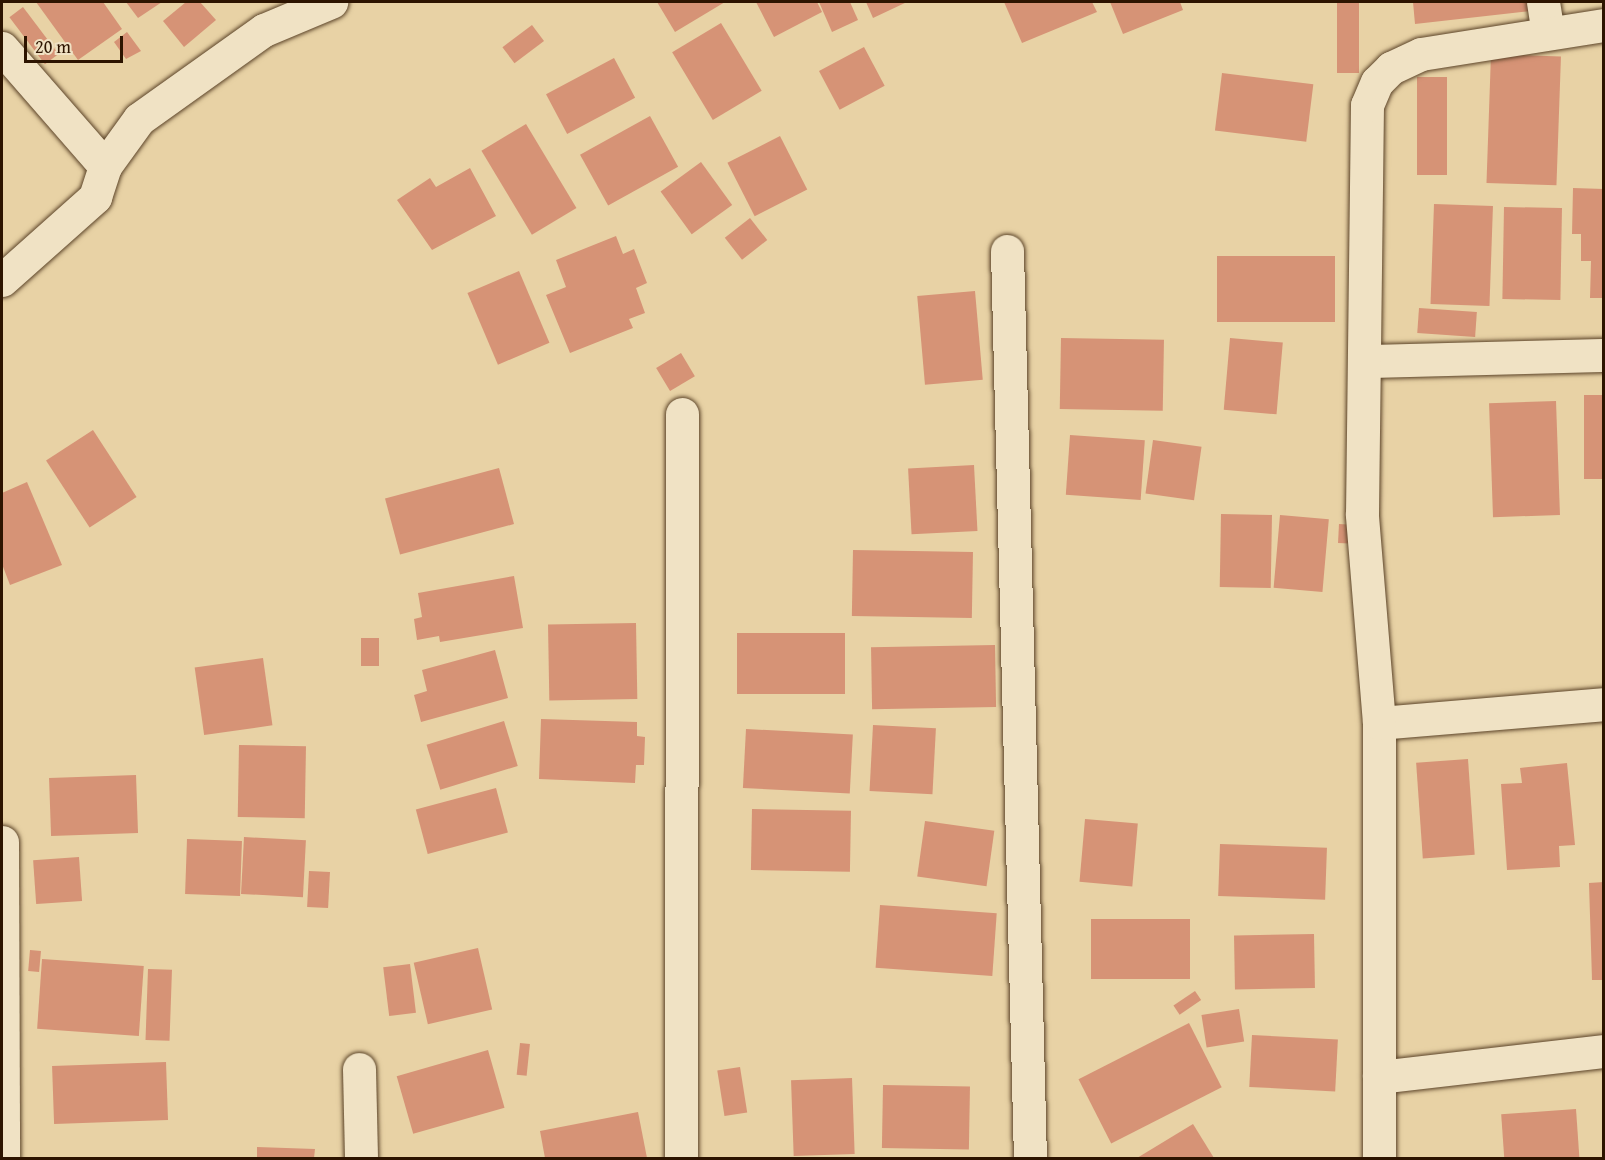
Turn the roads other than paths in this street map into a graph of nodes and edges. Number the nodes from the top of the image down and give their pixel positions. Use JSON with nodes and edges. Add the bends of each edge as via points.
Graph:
{"nodes":[{"id":1,"x":331,"y":2,"type":"edge"},
{"id":2,"x":1546,"y":17,"type":"edge"},
{"id":3,"x":1604,"y":25,"type":"edge"},
{"id":4,"x":2,"y":51,"type":"edge"},
{"id":5,"x":105,"y":166,"type":"junction"},
{"id":6,"x":1007,"y":251,"type":"dead end"},
{"id":7,"x":2,"y":280,"type":"edge"},
{"id":8,"x":1604,"y":355,"type":"edge"},
{"id":9,"x":1368,"y":361,"type":"junction"},
{"id":10,"x":682,"y":414,"type":"dead end"},
{"id":11,"x":1604,"y":704,"type":"edge"},
{"id":12,"x":1379,"y":723,"type":"junction"},
{"id":13,"x":2,"y":842,"type":"edge"},
{"id":14,"x":1604,"y":1051,"type":"edge"},
{"id":15,"x":359,"y":1069,"type":"dead end"},
{"id":16,"x":1379,"y":1077,"type":"junction"},
{"id":17,"x":3,"y":1158,"type":"edge"},
{"id":18,"x":361,"y":1158,"type":"edge"},
{"id":19,"x":681,"y":1158,"type":"edge"},
{"id":20,"x":1030,"y":1158,"type":"edge"},
{"id":21,"x":1379,"y":1158,"type":"edge"}],
"edges":[{"from":1,"to":5,"type":"street","via":[[264,30],[139,119]]},
{"from":2,"to":3,"type":"street"},
{"from":2,"to":9,"type":"street","via":[[1421,54],[1391,68],[1377,82],[1368,105]]},
{"from":4,"to":5,"type":"street"},
{"from":5,"to":7,"type":"street","via":[[95,197]]},
{"from":6,"to":20,"type":"street"},
{"from":8,"to":9,"type":"street"},
{"from":9,"to":12,"type":"street","via":[[1362,514]]},
{"from":10,"to":19,"type":"street"},
{"from":11,"to":12,"type":"street"},
{"from":12,"to":16,"type":"street"},
{"from":13,"to":17,"type":"street"},
{"from":14,"to":16,"type":"street"},
{"from":15,"to":18,"type":"street"},
{"from":16,"to":21,"type":"street"}]}
